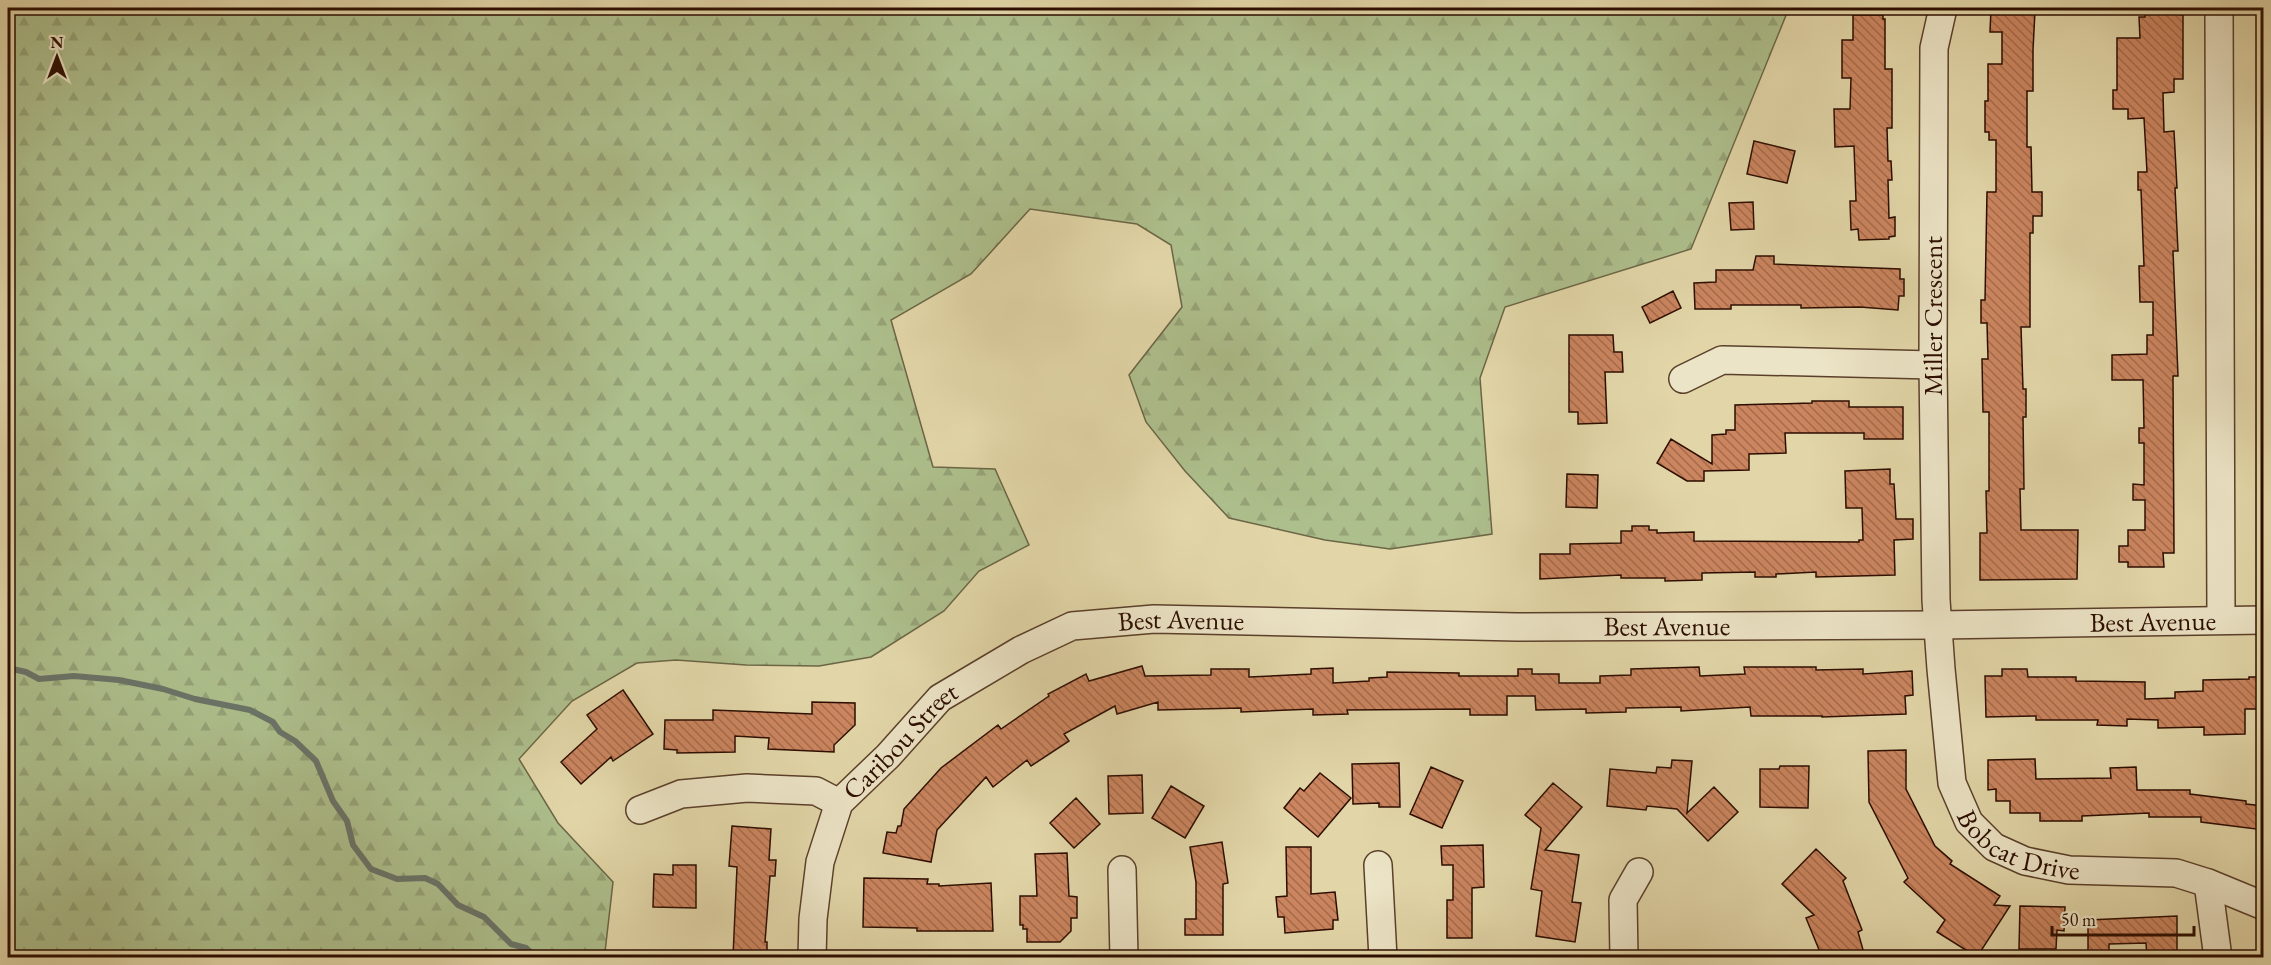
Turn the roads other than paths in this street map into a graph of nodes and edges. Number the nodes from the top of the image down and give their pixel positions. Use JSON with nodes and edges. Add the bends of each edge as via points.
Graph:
{"nodes":[{"id":1,"x":1943,"y":8,"type":"edge"},
{"id":2,"x":2219,"y":8,"type":"edge"},
{"id":3,"x":1933,"y":365,"type":"junction"},
{"id":4,"x":1683,"y":379,"type":"dead end"},
{"id":5,"x":2221,"y":620,"type":"junction"},
{"id":6,"x":2264,"y":620,"type":"edge"},
{"id":7,"x":1938,"y":625,"type":"junction"},
{"id":8,"x":1072,"y":626,"type":"joint"},
{"id":9,"x":839,"y":803,"type":"junction"},
{"id":10,"x":640,"y":810,"type":"dead end"},
{"id":11,"x":1378,"y":865,"type":"dead end"},
{"id":12,"x":1122,"y":870,"type":"dead end"},
{"id":13,"x":1639,"y":872,"type":"dead end"},
{"id":14,"x":2208,"y":883,"type":"junction"},
{"id":15,"x":2264,"y":906,"type":"edge"},
{"id":16,"x":812,"y":957,"type":"edge"},
{"id":17,"x":1124,"y":957,"type":"edge"},
{"id":18,"x":1383,"y":957,"type":"edge"},
{"id":19,"x":1624,"y":957,"type":"edge"},
{"id":20,"x":2218,"y":957,"type":"edge"}],
"edges":[{"from":1,"to":3,"type":"street","name":"Miller Crescent","via":[[1934,48]]},
{"from":2,"to":5,"type":"street"},
{"from":3,"to":4,"type":"street","via":[[1722,360]]},
{"from":3,"to":7,"type":"street","name":"Miller Crescent"},
{"from":5,"to":6,"type":"street","name":"Best Avenue"},
{"from":5,"to":7,"type":"street","name":"Best Avenue"},
{"from":7,"to":8,"type":"street","name":"Best Avenue","via":[[1517,627],[1154,619]]},
{"from":7,"to":14,"type":"street","name":"Bobcat Drive","via":[[1952,783],[1969,822],[1994,847],[2025,861],[2069,870],[2176,873]]},
{"from":8,"to":9,"type":"street","name":"Caribou Street","via":[[1021,650],[940,698]]},
{"from":9,"to":10,"type":"street","via":[[816,791],[747,788],[681,794]]},
{"from":9,"to":16,"type":"street","name":"Caribou Street","via":[[820,862]]},
{"from":11,"to":18,"type":"street"},
{"from":12,"to":17,"type":"street"},
{"from":13,"to":19,"type":"street","via":[[1623,900]]},
{"from":14,"to":15,"type":"street","name":"Bobcat Drive"},
{"from":14,"to":20,"type":"street"}]}
